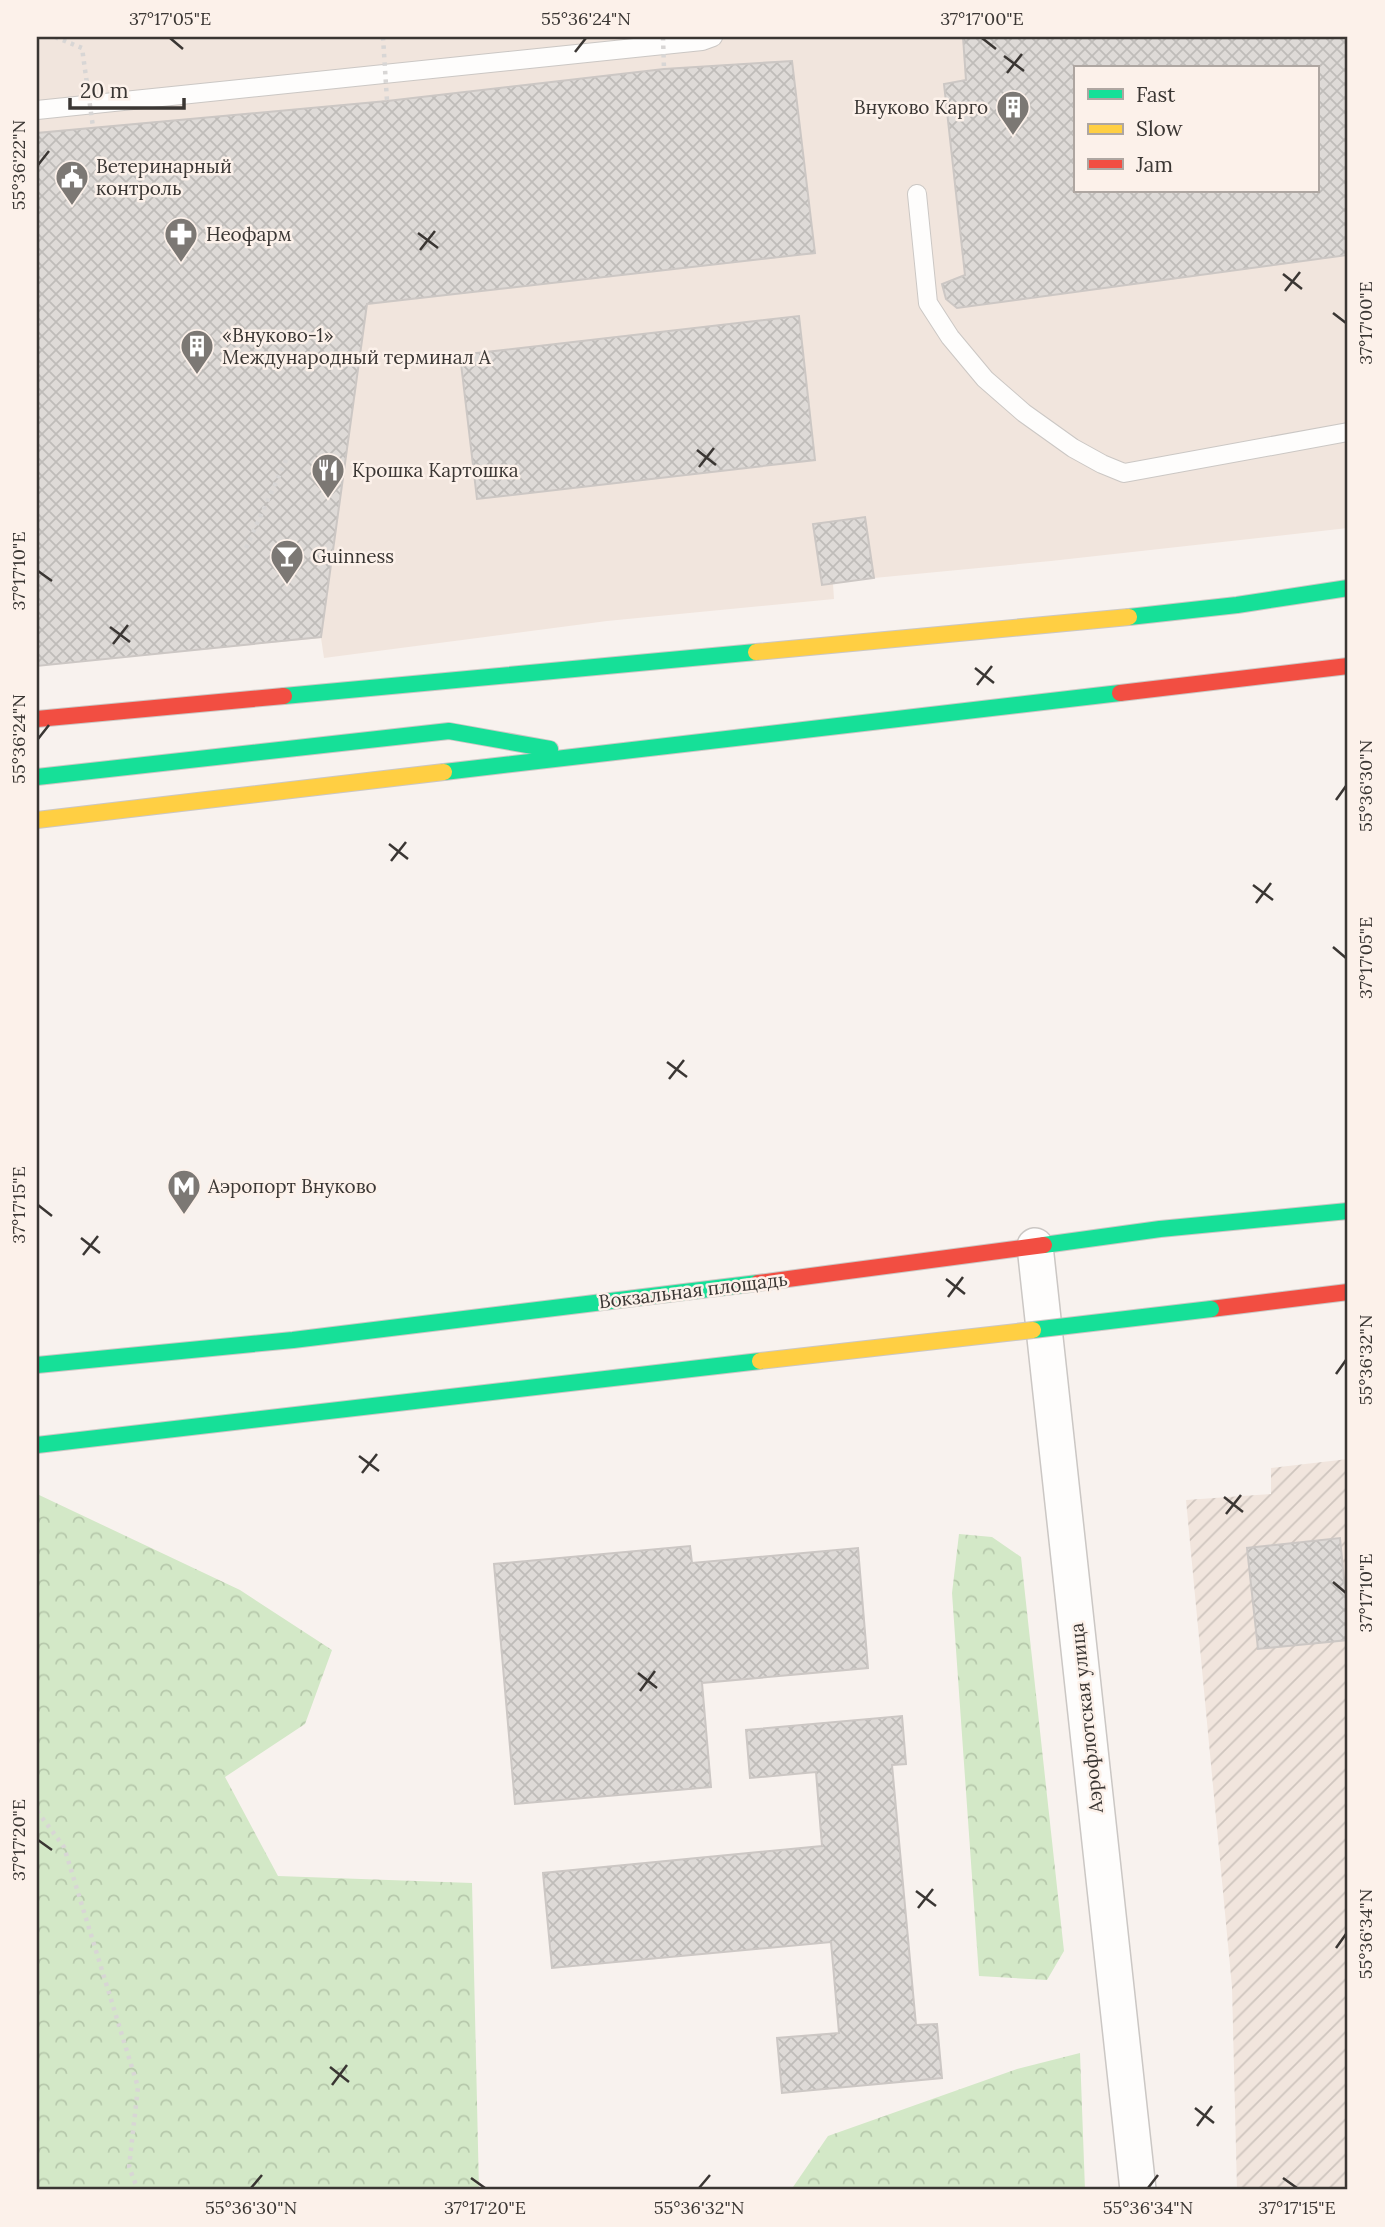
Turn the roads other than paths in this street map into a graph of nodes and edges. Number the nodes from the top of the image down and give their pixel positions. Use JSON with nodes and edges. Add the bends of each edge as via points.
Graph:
{"nodes":[{"id":1,"x":713,"y":37,"type":"edge"},
{"id":2,"x":37,"y":110,"type":"edge"},
{"id":3,"x":917,"y":194,"type":"dead end"},
{"id":4,"x":1348,"y":432,"type":"edge"},
{"id":5,"x":1348,"y":588,"type":"edge"},
{"id":6,"x":1237,"y":605,"type":"junction"},
{"id":7,"x":1321,"y":610,"type":"dead end"},
{"id":8,"x":1348,"y":668,"type":"edge"},
{"id":9,"x":37,"y":719,"type":"edge"},
{"id":10,"x":590,"y":756,"type":"junction"},
{"id":11,"x":37,"y":777,"type":"edge"},
{"id":12,"x":37,"y":820,"type":"edge"},
{"id":13,"x":1347,"y":1211,"type":"edge"},
{"id":14,"x":1035,"y":1246,"type":"junction"},
{"id":15,"x":1348,"y":1293,"type":"edge"},
{"id":16,"x":37,"y":1365,"type":"edge"},
{"id":17,"x":37,"y":1445,"type":"edge"},
{"id":18,"x":1138,"y":2190,"type":"edge"}],
"edges":[{"from":1,"to":2,"type":"lane"},
{"from":3,"to":4,"type":"lane","via":[[928,303],[950,337],[985,379],[1024,413],[1101,464],[1124,473]]},
{"from":5,"to":6,"type":"main road"},
{"from":6,"to":7,"type":"main road"},
{"from":6,"to":9,"type":"main road"},
{"from":8,"to":10,"type":"main road"},
{"from":10,"to":11,"type":"main road","via":[[449,731]]},
{"from":10,"to":12,"type":"main road"},
{"from":13,"to":14,"type":"main road","name":"Вокзальная площадь","via":[[1160,1228]]},
{"from":14,"to":16,"type":"main road","name":"Вокзальная площадь","via":[[293,1340]]},
{"from":14,"to":18,"type":"street","name":"Аэрофлотская улица"},
{"from":15,"to":17,"type":"main road","bridge":true}]}
